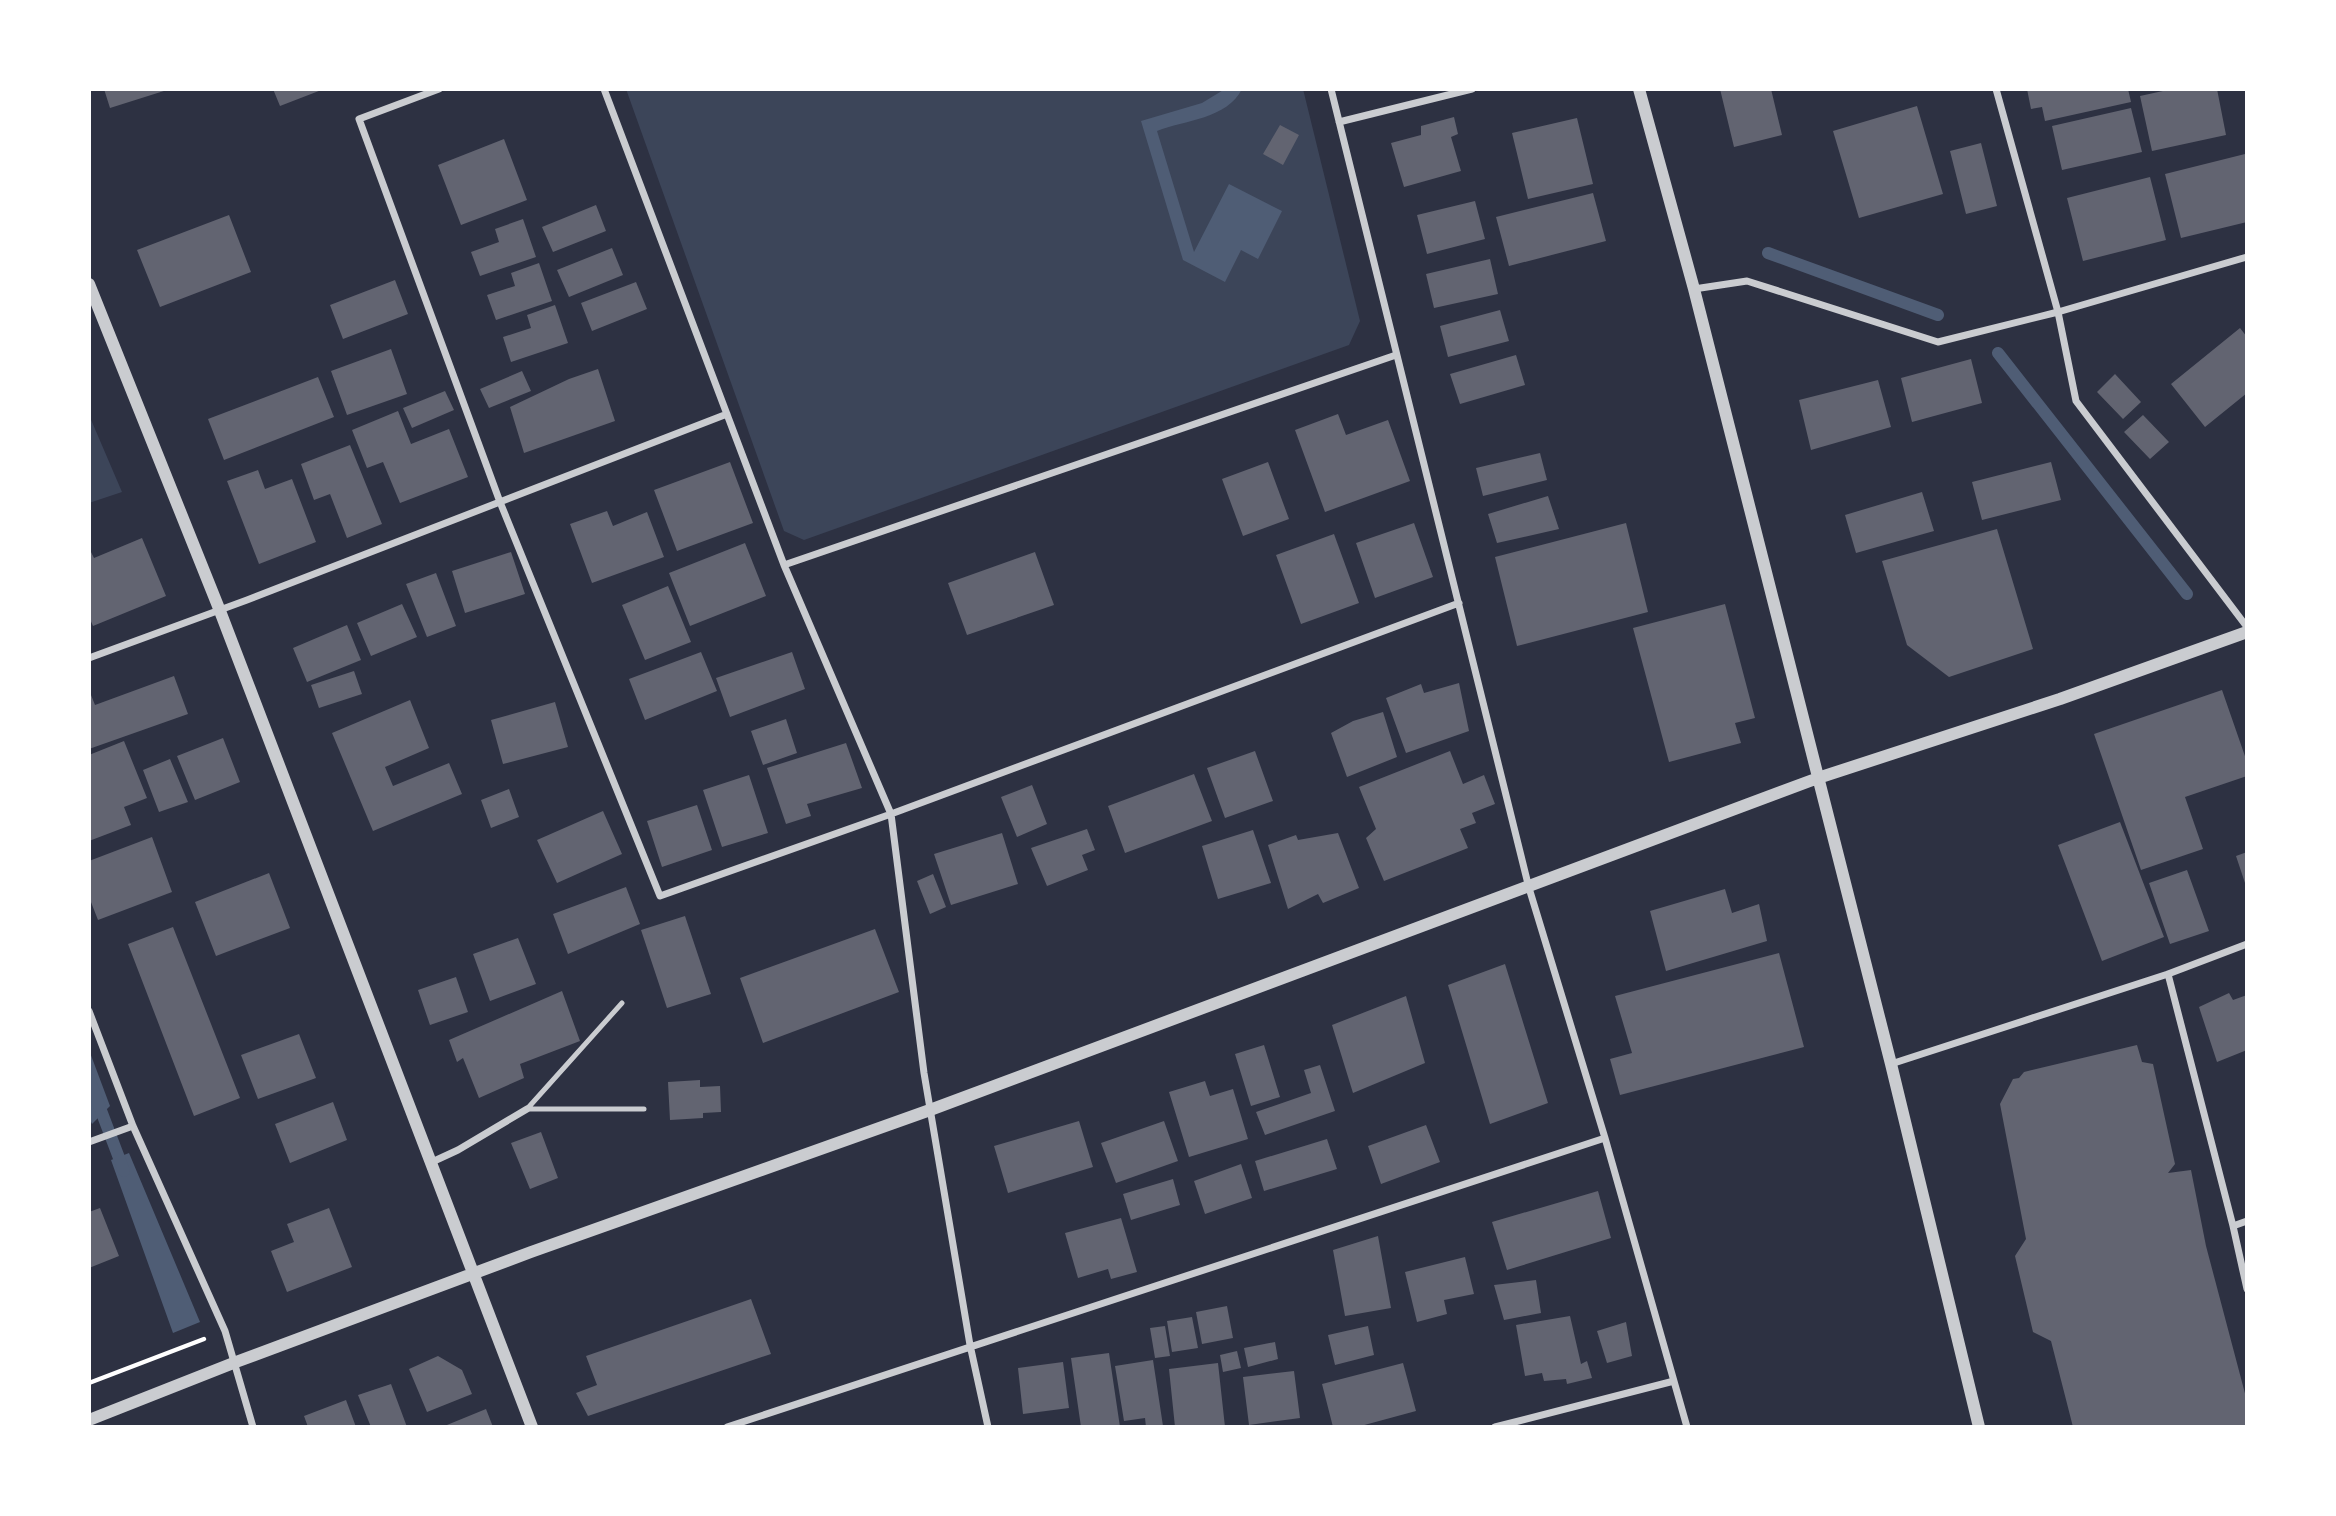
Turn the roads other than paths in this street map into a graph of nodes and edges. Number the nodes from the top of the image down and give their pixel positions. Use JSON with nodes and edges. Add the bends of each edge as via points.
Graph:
{"nodes":[{"id":1,"x":439,"y":89,"type":"edge"},
{"id":2,"x":604,"y":89,"type":"edge"},
{"id":3,"x":1331,"y":89,"type":"edge"},
{"id":4,"x":1472,"y":89,"type":"edge"},
{"id":5,"x":1639,"y":89,"type":"edge"},
{"id":6,"x":1996,"y":89,"type":"edge"},
{"id":7,"x":1339,"y":122,"type":"junction"},
{"id":8,"x":2247,"y":257,"type":"edge"},
{"id":9,"x":89,"y":284,"type":"edge"},
{"id":10,"x":1694,"y":289,"type":"junction"},
{"id":11,"x":2059,"y":312,"type":"junction"},
{"id":12,"x":1396,"y":355,"type":"junction"},
{"id":13,"x":727,"y":414,"type":"junction"},
{"id":14,"x":500,"y":502,"type":"junction"},
{"id":15,"x":784,"y":565,"type":"junction"},
{"id":16,"x":1460,"y":603,"type":"junction"},
{"id":17,"x":220,"y":611,"type":"junction"},
{"id":18,"x":2247,"y":629,"type":"edge"},
{"id":19,"x":89,"y":658,"type":"edge"},
{"id":20,"x":1818,"y":778,"type":"junction"},
{"id":21,"x":891,"y":814,"type":"junction"},
{"id":22,"x":1529,"y":888,"type":"junction"},
{"id":23,"x":2247,"y":944,"type":"edge"},
{"id":24,"x":2168,"y":974,"type":"junction"},
{"id":25,"x":622,"y":1003,"type":"dead end"},
{"id":26,"x":89,"y":1011,"type":"edge"},
{"id":27,"x":1891,"y":1064,"type":"junction"},
{"id":28,"x":527,"y":1109,"type":"junction"},
{"id":29,"x":644,"y":1110,"type":"dead end"},
{"id":30,"x":930,"y":1110,"type":"junction"},
{"id":31,"x":132,"y":1126,"type":"junction"},
{"id":32,"x":1605,"y":1138,"type":"junction"},
{"id":33,"x":93,"y":1141,"type":"edge"},
{"id":34,"x":432,"y":1162,"type":"junction"},
{"id":35,"x":2247,"y":1221,"type":"edge"},
{"id":36,"x":2233,"y":1226,"type":"junction"},
{"id":37,"x":474,"y":1273,"type":"junction"},
{"id":38,"x":2247,"y":1289,"type":"edge"},
{"id":39,"x":970,"y":1345,"type":"junction"},
{"id":40,"x":236,"y":1362,"type":"junction"},
{"id":41,"x":1674,"y":1381,"type":"junction"},
{"id":42,"x":89,"y":1420,"type":"edge"},
{"id":43,"x":253,"y":1427,"type":"edge"},
{"id":44,"x":532,"y":1427,"type":"edge"},
{"id":45,"x":727,"y":1427,"type":"edge"},
{"id":46,"x":988,"y":1427,"type":"edge"},
{"id":47,"x":1495,"y":1427,"type":"edge"},
{"id":48,"x":1687,"y":1427,"type":"edge"},
{"id":49,"x":1979,"y":1427,"type":"edge"}],
"edges":[{"from":1,"to":14,"type":"street","via":[[359,119]]},
{"from":2,"to":13,"type":"street"},
{"from":3,"to":7,"type":"street"},
{"from":4,"to":7,"type":"street"},
{"from":5,"to":10,"type":"street"},
{"from":6,"to":11,"type":"street"},
{"from":7,"to":12,"type":"street"},
{"from":8,"to":11,"type":"street"},
{"from":9,"to":17,"type":"street"},
{"from":10,"to":11,"type":"street","via":[[1746,281],[1938,342]]},
{"from":10,"to":20,"type":"street"},
{"from":11,"to":18,"type":"street","via":[[2076,401]]},
{"from":12,"to":15,"type":"street"},
{"from":12,"to":16,"type":"street"},
{"from":13,"to":14,"type":"street"},
{"from":13,"to":15,"type":"street"},
{"from":14,"to":17,"type":"street"},
{"from":14,"to":21,"type":"street","via":[[660,896]]},
{"from":15,"to":21,"type":"street"},
{"from":16,"to":21,"type":"street"},
{"from":16,"to":22,"type":"street"},
{"from":17,"to":19,"type":"street"},
{"from":17,"to":34,"type":"street"},
{"from":18,"to":20,"type":"street","via":[[2022,712]]},
{"from":20,"to":22,"type":"street"},
{"from":20,"to":27,"type":"street"},
{"from":21,"to":30,"type":"street"},
{"from":22,"to":30,"type":"street"},
{"from":22,"to":32,"type":"street"},
{"from":23,"to":24,"type":"street"},
{"from":24,"to":27,"type":"street"},
{"from":24,"to":36,"type":"street"},
{"from":25,"to":28,"type":"lane"},
{"from":26,"to":31,"type":"street"},
{"from":27,"to":49,"type":"street"},
{"from":28,"to":29,"type":"lane"},
{"from":28,"to":34,"type":"street"},
{"from":30,"to":37,"type":"street"},
{"from":30,"to":39,"type":"street"},
{"from":31,"to":33,"type":"street"},
{"from":31,"to":40,"type":"street"},
{"from":32,"to":39,"type":"street"},
{"from":32,"to":41,"type":"street"},
{"from":34,"to":37,"type":"street"},
{"from":35,"to":36,"type":"street"},
{"from":36,"to":38,"type":"street"},
{"from":37,"to":40,"type":"street"},
{"from":37,"to":44,"type":"street"},
{"from":39,"to":45,"type":"street"},
{"from":39,"to":46,"type":"street"},
{"from":40,"to":42,"type":"street"},
{"from":40,"to":43,"type":"street"},
{"from":41,"to":47,"type":"street"},
{"from":41,"to":48,"type":"street"}]}
